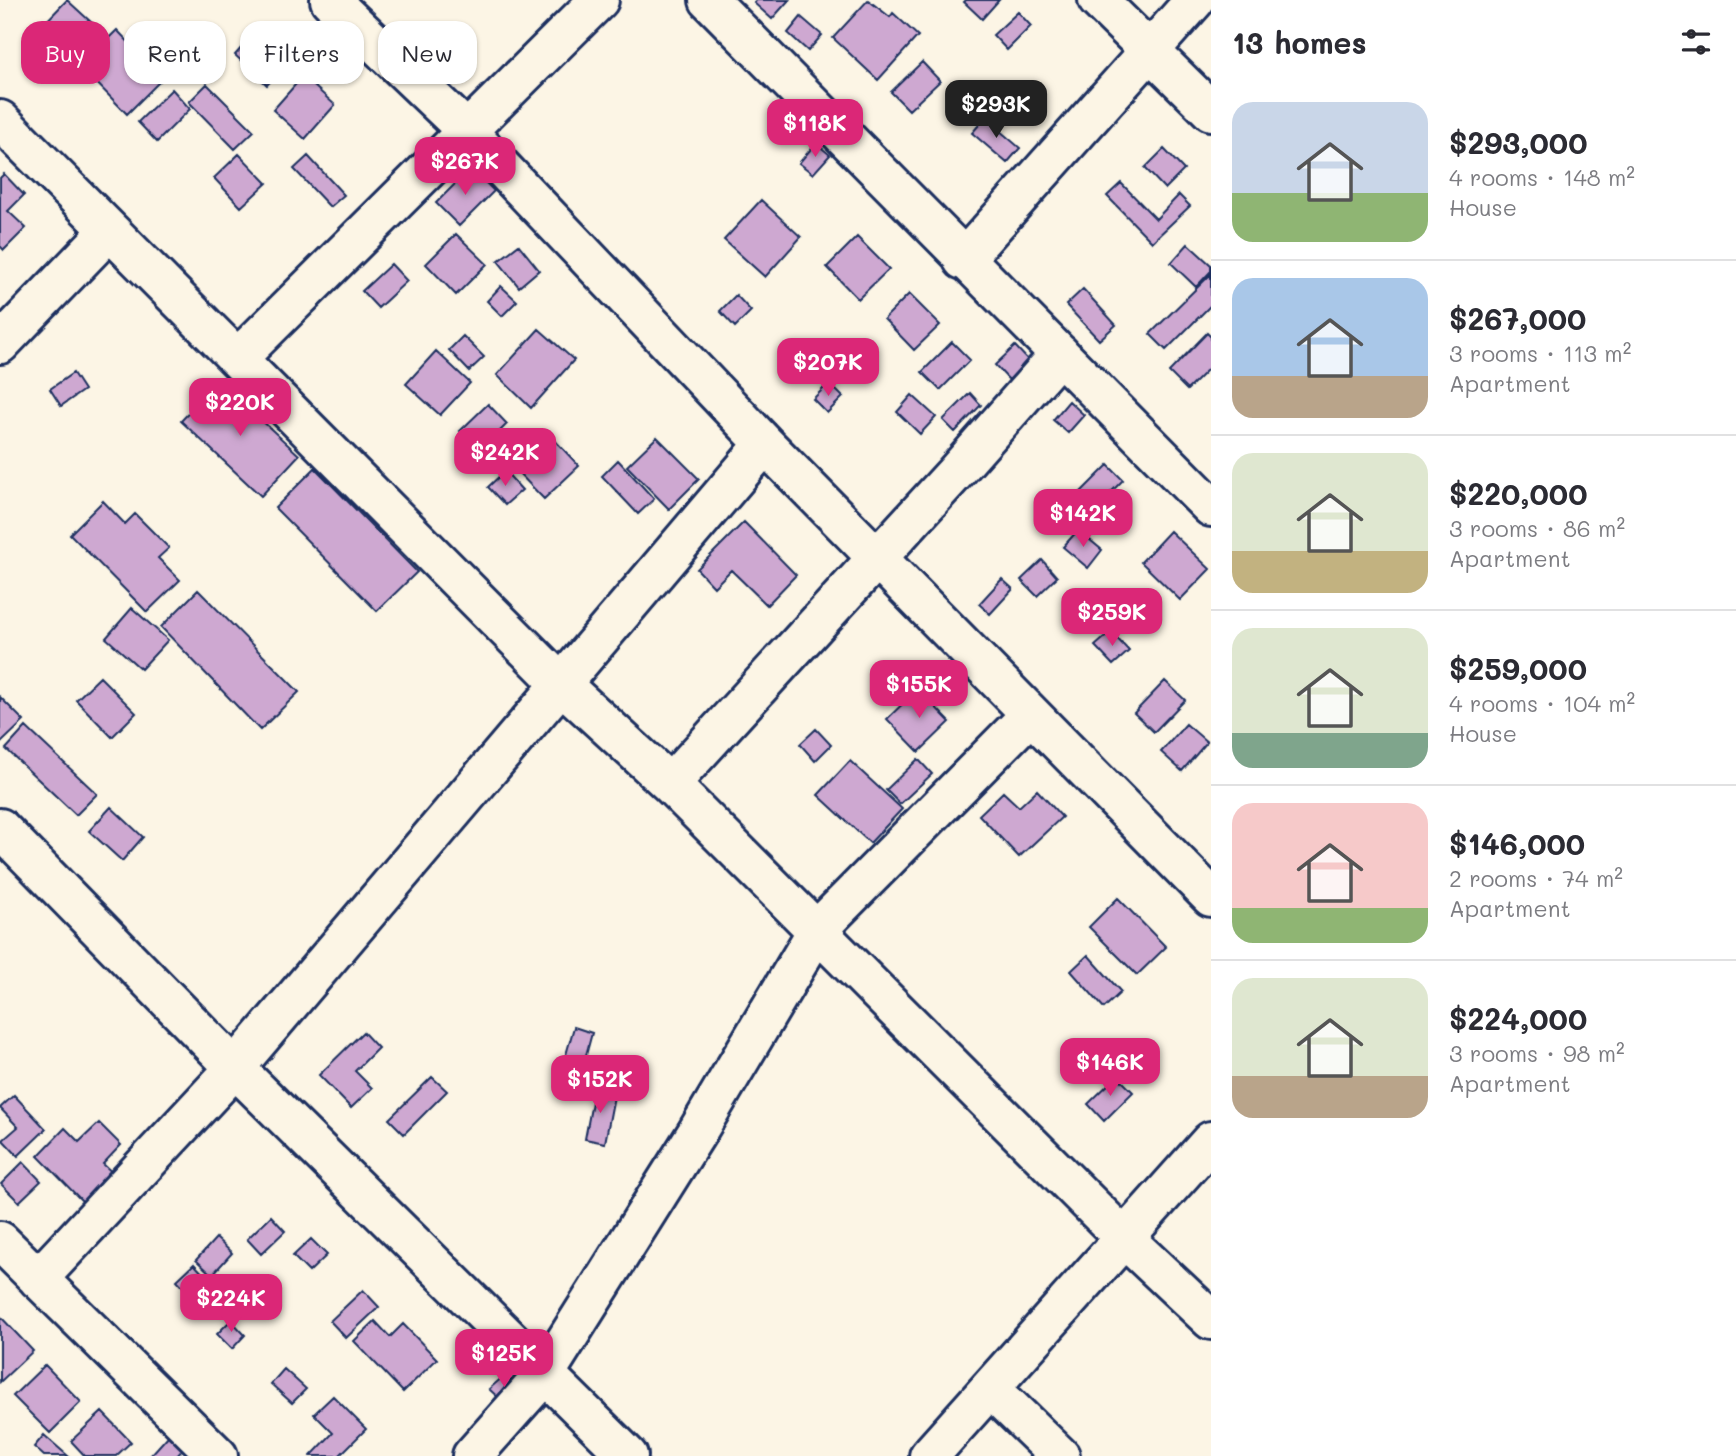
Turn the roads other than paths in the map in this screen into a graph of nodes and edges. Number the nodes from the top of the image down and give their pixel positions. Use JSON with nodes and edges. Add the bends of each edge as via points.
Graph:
{"nodes":[{"id":1,"x":330,"y":0,"type":"edge"},
{"id":2,"x":599,"y":0,"type":"edge"},
{"id":3,"x":709,"y":0,"type":"edge"},
{"id":4,"x":1098,"y":0,"type":"edge"},
{"id":5,"x":1195,"y":0,"type":"edge"},
{"id":6,"x":1148,"y":51,"type":"junction"},
{"id":7,"x":1211,"y":111,"type":"edge"},
{"id":8,"x":0,"y":120,"type":"edge"},
{"id":9,"x":466,"y":130,"type":"junction"},
{"id":10,"x":109,"y":231,"type":"junction"},
{"id":11,"x":963,"y":260,"type":"junction"},
{"id":12,"x":0,"y":344,"type":"edge"},
{"id":13,"x":1060,"y":354,"type":"junction"},
{"id":14,"x":239,"y":357,"type":"junction"},
{"id":15,"x":765,"y":444,"type":"junction"},
{"id":16,"x":1211,"y":507,"type":"edge"},
{"id":17,"x":878,"y":556,"type":"junction"},
{"id":18,"x":561,"y":683,"type":"junction"},
{"id":19,"x":1029,"y":716,"type":"junction"},
{"id":20,"x":670,"y":784,"type":"junction"},
{"id":21,"x":0,"y":828,"type":"edge"},
{"id":22,"x":1211,"y":897,"type":"edge"},
{"id":23,"x":818,"y":929,"type":"junction"},
{"id":24,"x":235,"y":1068,"type":"junction"},
{"id":25,"x":1211,"y":1141,"type":"edge"},
{"id":26,"x":1124,"y":1238,"type":"junction"},
{"id":27,"x":0,"y":1241,"type":"edge"},
{"id":28,"x":38,"y":1279,"type":"junction"},
{"id":29,"x":1211,"y":1320,"type":"edge"},
{"id":30,"x":545,"y":1374,"type":"junction"},
{"id":31,"x":990,"y":1388,"type":"junction"},
{"id":32,"x":218,"y":1456,"type":"edge"},
{"id":33,"x":472,"y":1456,"type":"edge"},
{"id":34,"x":628,"y":1456,"type":"edge"},
{"id":35,"x":929,"y":1456,"type":"edge"},
{"id":36,"x":1060,"y":1456,"type":"edge"}],
"edges":[{"from":1,"to":9,"type":"street"},
{"from":2,"to":9,"type":"street"},
{"from":3,"to":11,"type":"street"},
{"from":4,"to":6,"type":"street"},
{"from":5,"to":6,"type":"street"},
{"from":6,"to":7,"type":"street"},
{"from":6,"to":11,"type":"street"},
{"from":8,"to":10,"type":"street"},
{"from":9,"to":14,"type":"street"},
{"from":9,"to":15,"type":"street"},
{"from":10,"to":12,"type":"street"},
{"from":10,"to":14,"type":"street"},
{"from":11,"to":13,"type":"street"},
{"from":13,"to":16,"type":"street"},
{"from":13,"to":17,"type":"street"},
{"from":14,"to":18,"type":"street"},
{"from":15,"to":17,"type":"street"},
{"from":15,"to":18,"type":"street"},
{"from":17,"to":19,"type":"street"},
{"from":17,"to":20,"type":"street"},
{"from":18,"to":20,"type":"street"},
{"from":18,"to":24,"type":"street"},
{"from":19,"to":22,"type":"street"},
{"from":19,"to":23,"type":"street"},
{"from":20,"to":23,"type":"street"},
{"from":21,"to":24,"type":"street"},
{"from":23,"to":26,"type":"street"},
{"from":23,"to":30,"type":"street","via":[[696,1135]]},
{"from":24,"to":28,"type":"street"},
{"from":24,"to":30,"type":"street"},
{"from":25,"to":26,"type":"street"},
{"from":26,"to":29,"type":"street"},
{"from":26,"to":31,"type":"street"},
{"from":27,"to":28,"type":"street"},
{"from":28,"to":32,"type":"street"},
{"from":30,"to":33,"type":"street"},
{"from":30,"to":34,"type":"street"},
{"from":31,"to":35,"type":"street"},
{"from":31,"to":36,"type":"street"}]}
